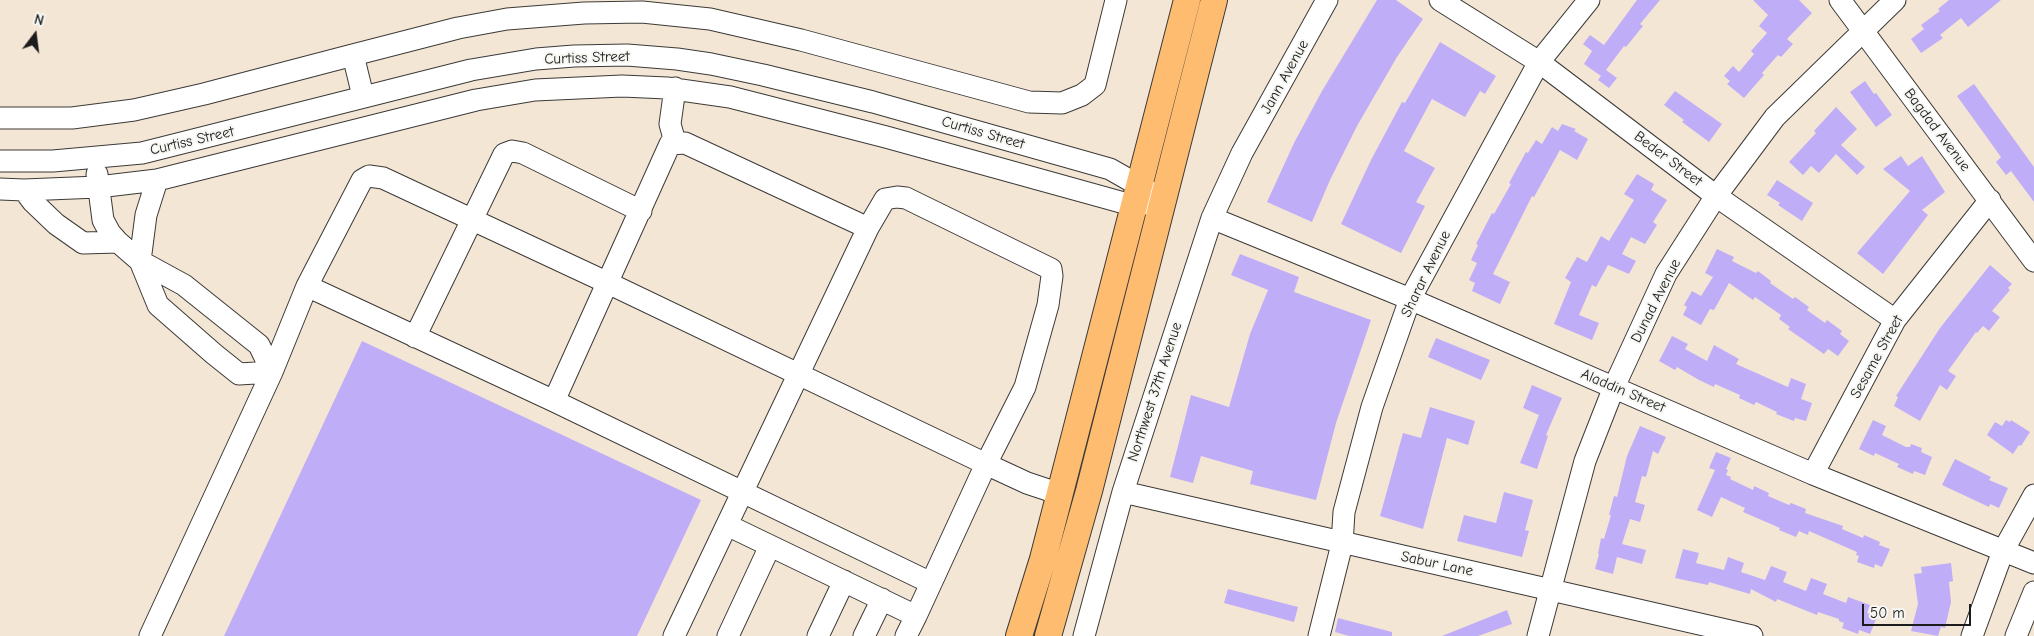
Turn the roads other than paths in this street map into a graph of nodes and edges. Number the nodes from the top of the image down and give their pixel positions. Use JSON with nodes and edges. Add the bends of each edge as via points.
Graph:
{"nodes":[{"id":1,"x":1116,"y":0,"type":"edge"},
{"id":2,"x":1187,"y":0,"type":"edge"},
{"id":3,"x":1214,"y":0,"type":"edge"},
{"id":4,"x":1327,"y":0,"type":"edge"},
{"id":5,"x":1440,"y":0,"type":"edge"},
{"id":6,"x":1589,"y":0,"type":"edge"},
{"id":7,"x":1840,"y":0,"type":"edge"},
{"id":8,"x":1895,"y":0,"type":"edge"},
{"id":9,"x":1861,"y":31,"type":"junction"},
{"id":10,"x":353,"y":55,"type":"junction"},
{"id":11,"x":1539,"y":62,"type":"junction"},
{"id":12,"x":711,"y":64,"type":"junction"},
{"id":13,"x":671,"y":88,"type":"junction"},
{"id":14,"x":363,"y":96,"type":"junction"},
{"id":15,"x":0,"y":118,"type":"edge"},
{"id":16,"x":675,"y":142,"type":"junction"},
{"id":17,"x":1242,"y":153,"type":"joint"},
{"id":18,"x":96,"y":158,"type":"junction"},
{"id":19,"x":0,"y":161,"type":"edge"},
{"id":20,"x":157,"y":180,"type":"junction"},
{"id":21,"x":98,"y":187,"type":"junction"},
{"id":22,"x":0,"y":189,"type":"edge"},
{"id":23,"x":24,"y":190,"type":"junction"},
{"id":24,"x":1138,"y":195,"type":"junction"},
{"id":25,"x":1716,"y":196,"type":"junction"},
{"id":26,"x":1163,"y":200,"type":"junction"},
{"id":27,"x":1990,"y":200,"type":"junction"},
{"id":28,"x":641,"y":211,"type":"junction"},
{"id":29,"x":1212,"y":218,"type":"junction"},
{"id":30,"x":472,"y":220,"type":"junction"},
{"id":31,"x":868,"y":228,"type":"junction"},
{"id":32,"x":118,"y":242,"type":"junction"},
{"id":33,"x":140,"y":260,"type":"junction"},
{"id":34,"x":2034,"y":261,"type":"edge"},
{"id":35,"x":608,"y":283,"type":"junction"},
{"id":36,"x":307,"y":286,"type":"junction"},
{"id":37,"x":1410,"y":299,"type":"junction"},
{"id":38,"x":1895,"y":320,"type":"junction"},
{"id":39,"x":415,"y":337,"type":"junction"},
{"id":40,"x":272,"y":372,"type":"junction"},
{"id":41,"x":799,"y":374,"type":"junction"},
{"id":42,"x":1614,"y":387,"type":"junction"},
{"id":43,"x":554,"y":401,"type":"junction"},
{"id":44,"x":986,"y":464,"type":"junction"},
{"id":45,"x":1813,"y":474,"type":"junction"},
{"id":46,"x":1122,"y":492,"type":"junction"},
{"id":47,"x":743,"y":493,"type":"junction"},
{"id":48,"x":1060,"y":494,"type":"junction"},
{"id":49,"x":2034,"y":495,"type":"edge"},
{"id":50,"x":727,"y":525,"type":"junction"},
{"id":51,"x":1342,"y":544,"type":"junction"},
{"id":52,"x":770,"y":546,"type":"junction"},
{"id":53,"x":2003,"y":550,"type":"junction"},
{"id":54,"x":2034,"y":563,"type":"edge"},
{"id":55,"x":844,"y":582,"type":"junction"},
{"id":56,"x":931,"y":583,"type":"junction"},
{"id":57,"x":1550,"y":589,"type":"junction"},
{"id":58,"x":2034,"y":592,"type":"edge"},
{"id":59,"x":882,"y":599,"type":"junction"},
{"id":60,"x":916,"y":616,"type":"junction"},
{"id":61,"x":150,"y":636,"type":"edge"},
{"id":62,"x":674,"y":636,"type":"edge"},
{"id":63,"x":728,"y":636,"type":"edge"},
{"id":64,"x":818,"y":636,"type":"edge"},
{"id":65,"x":864,"y":636,"type":"edge"},
{"id":66,"x":906,"y":636,"type":"edge"},
{"id":67,"x":1019,"y":636,"type":"edge"},
{"id":68,"x":1048,"y":636,"type":"edge"},
{"id":69,"x":1084,"y":636,"type":"edge"},
{"id":70,"x":1319,"y":636,"type":"edge"},
{"id":71,"x":1538,"y":636,"type":"edge"},
{"id":72,"x":1752,"y":636,"type":"edge"},
{"id":73,"x":1972,"y":636,"type":"edge"},
{"id":74,"x":2016,"y":636,"type":"edge"}],
"edges":[{"from":1,"to":10,"type":"street","via":[[1094,85],[1082,95],[1062,103],[1029,102],[801,40],[710,19],[642,12],[507,18]]},
{"from":2,"to":24,"type":"main road"},
{"from":3,"to":26,"type":"main road"},
{"from":4,"to":17,"type":"street","name":"Jann Avenue"},
{"from":5,"to":11,"type":"street","name":"Beder Street"},
{"from":6,"to":11,"type":"street","name":"Sharar Avenue"},
{"from":7,"to":9,"type":"street","name":"Bagdad Avenue"},
{"from":8,"to":9,"type":"street","name":"Dunad Avenue"},
{"from":9,"to":25,"type":"street","name":"Dunad Avenue","via":[[1775,117]]},
{"from":9,"to":27,"type":"street","name":"Bagdad Avenue"},
{"from":10,"to":14,"type":"street"},
{"from":10,"to":15,"type":"street","via":[[134,110],[72,118]]},
{"from":11,"to":25,"type":"street","name":"Beder Street"},
{"from":11,"to":37,"type":"street","name":"Sharar Avenue"},
{"from":12,"to":13,"type":"street","via":[[680,75]]},
{"from":12,"to":14,"type":"street","name":"Curtiss Street","via":[[627,56],[536,59],[470,70]]},
{"from":12,"to":24,"type":"street","name":"Curtiss Street","via":[[873,102],[1110,169]]},
{"from":13,"to":16,"type":"street","via":[[670,124]]},
{"from":13,"to":20,"type":"street","name":"Curtiss Street","via":[[578,87],[476,100]]},
{"from":13,"to":24,"type":"street","name":"Curtiss Street","via":[[730,97]]},
{"from":14,"to":18,"type":"street","name":"Curtiss Street","via":[[170,147]]},
{"from":16,"to":28,"type":"street","via":[[667,148]]},
{"from":16,"to":31,"type":"street","via":[[686,143]]},
{"from":17,"to":29,"type":"street","name":"Northwest 37th Avenue"},
{"from":18,"to":19,"type":"street","name":"Curtiss Street"},
{"from":18,"to":21,"type":"street"},
{"from":20,"to":21,"type":"street","name":"Curtiss Street"},
{"from":20,"to":33,"type":"street","via":[[146,215]]},
{"from":21,"to":23,"type":"street","name":"Curtiss Street"},
{"from":21,"to":32,"type":"street","via":[[104,220]]},
{"from":22,"to":23,"type":"street","name":"Curtiss Street"},
{"from":23,"to":32,"type":"street","via":[[56,224],[84,243]]},
{"from":24,"to":26,"type":"street","name":"Curtiss Street"},
{"from":24,"to":48,"type":"main road"},
{"from":25,"to":38,"type":"street","name":"Beder Street"},
{"from":25,"to":42,"type":"street","name":"Dunad Avenue","via":[[1666,274]]},
{"from":26,"to":68,"type":"main road"},
{"from":27,"to":34,"type":"street","name":"Bagdad Avenue"},
{"from":27,"to":38,"type":"street","name":"Sesame Street"},
{"from":28,"to":30,"type":"street","via":[[523,153],[512,151],[504,154]]},
{"from":28,"to":35,"type":"street"},
{"from":29,"to":37,"type":"street","name":"Aladdin Street"},
{"from":29,"to":46,"type":"street","name":"Northwest 37th Avenue"},
{"from":30,"to":35,"type":"street"},
{"from":30,"to":36,"type":"street","via":[[383,178],[369,176],[362,180]]},
{"from":30,"to":39,"type":"street"},
{"from":31,"to":41,"type":"street"},
{"from":31,"to":44,"type":"street","via":[[885,199],[906,198],[1051,269],[1048,305],[1025,387]]},
{"from":32,"to":33,"type":"street"},
{"from":33,"to":40,"type":"street","via":[[184,285],[258,345]]},
{"from":33,"to":40,"type":"street","via":[[158,305],[214,354],[239,374]]},
{"from":35,"to":41,"type":"street"},
{"from":35,"to":43,"type":"street"},
{"from":36,"to":39,"type":"street"},
{"from":36,"to":40,"type":"street"},
{"from":37,"to":42,"type":"street","name":"Aladdin Street"},
{"from":37,"to":51,"type":"street","name":"Sharar Avenue","via":[[1372,406],[1344,512]]},
{"from":38,"to":45,"type":"street","name":"Sesame Street"},
{"from":39,"to":43,"type":"street"},
{"from":40,"to":61,"type":"street"},
{"from":41,"to":44,"type":"street"},
{"from":41,"to":47,"type":"street"},
{"from":42,"to":45,"type":"street","name":"Aladdin Street"},
{"from":42,"to":57,"type":"street","name":"Dunad Avenue","via":[[1585,461]]},
{"from":43,"to":47,"type":"street"},
{"from":44,"to":48,"type":"street"},
{"from":44,"to":56,"type":"street"},
{"from":45,"to":53,"type":"street","name":"Aladdin Street"},
{"from":46,"to":51,"type":"street","name":"Sabur Lane"},
{"from":46,"to":69,"type":"street","name":"Northwest 37th Avenue"},
{"from":47,"to":50,"type":"street"},
{"from":47,"to":56,"type":"street"},
{"from":48,"to":67,"type":"main road"},
{"from":49,"to":53,"type":"street"},
{"from":50,"to":52,"type":"street"},
{"from":50,"to":62,"type":"street"},
{"from":51,"to":57,"type":"street","name":"Sabur Lane"},
{"from":51,"to":70,"type":"street","name":"Sharar Avenue"},
{"from":52,"to":55,"type":"street"},
{"from":52,"to":63,"type":"street"},
{"from":53,"to":54,"type":"street","name":"Aladdin Street"},
{"from":53,"to":73,"type":"street"},
{"from":55,"to":59,"type":"street"},
{"from":55,"to":64,"type":"street"},
{"from":56,"to":60,"type":"street"},
{"from":57,"to":71,"type":"street","name":"Dunad Avenue"},
{"from":57,"to":72,"type":"street","name":"Sabur Lane"},
{"from":58,"to":74,"type":"street"},
{"from":59,"to":60,"type":"street"},
{"from":59,"to":65,"type":"street"},
{"from":60,"to":66,"type":"street"}]}
